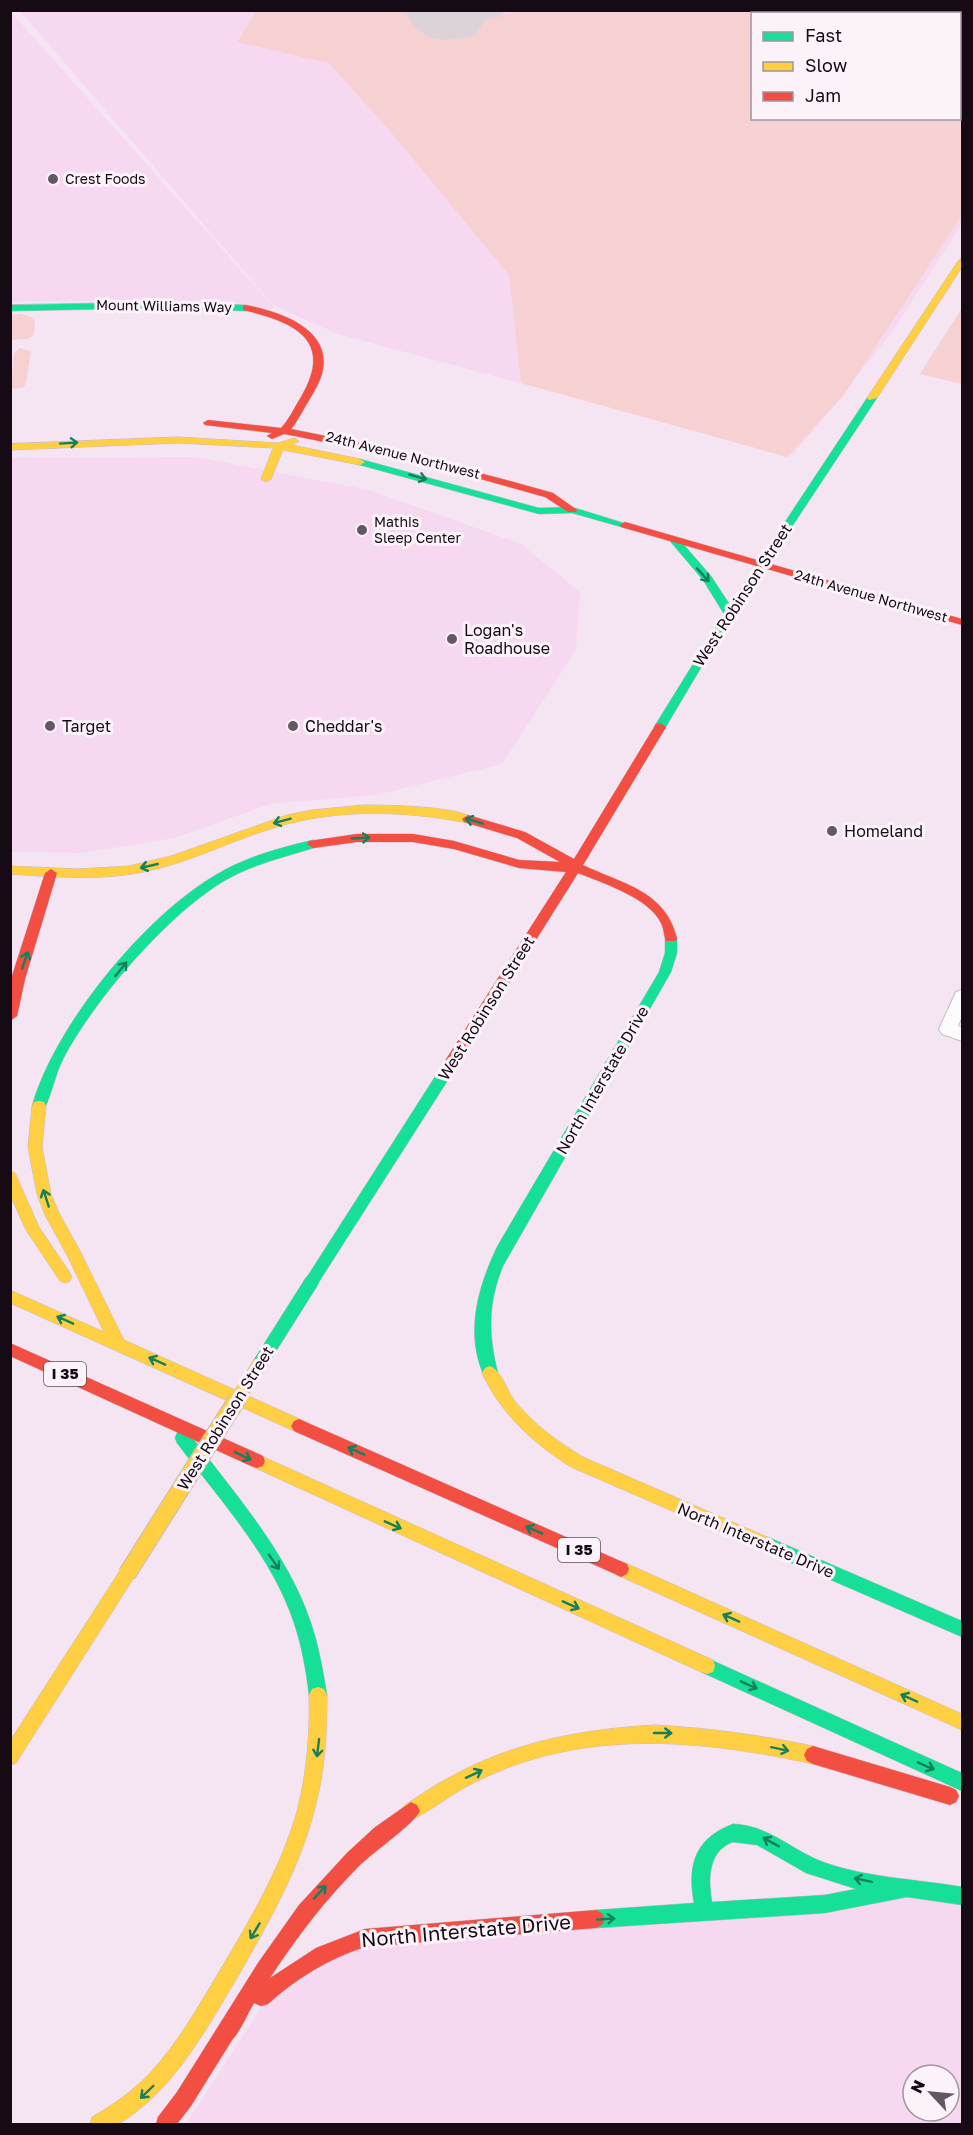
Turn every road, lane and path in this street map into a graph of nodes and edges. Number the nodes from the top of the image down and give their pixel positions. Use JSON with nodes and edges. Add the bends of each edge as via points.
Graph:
{"nodes":[{"id":1,"x":963,"y":261,"type":"edge"},
{"id":2,"x":10,"y":308,"type":"edge"},
{"id":3,"x":283,"y":410,"type":"dead end"},
{"id":4,"x":307,"y":413,"type":"junction"},
{"id":5,"x":269,"y":417,"type":"dead end"},
{"id":6,"x":193,"y":422,"type":"dead end"},
{"id":7,"x":249,"y":425,"type":"junction"},
{"id":8,"x":287,"y":430,"type":"junction"},
{"id":9,"x":338,"y":438,"type":"junction"},
{"id":10,"x":136,"y":439,"type":"junction"},
{"id":11,"x":232,"y":442,"type":"junction"},
{"id":12,"x":279,"y":446,"type":"junction"},
{"id":13,"x":10,"y":447,"type":"edge"},
{"id":14,"x":335,"y":456,"type":"junction"},
{"id":15,"x":298,"y":464,"type":"dead end"},
{"id":16,"x":450,"y":466,"type":"junction"},
{"id":17,"x":284,"y":471,"type":"dead end"},
{"id":18,"x":266,"y":479,"type":"junction"},
{"id":19,"x":572,"y":510,"type":"junction"},
{"id":20,"x":674,"y":540,"type":"junction"},
{"id":21,"x":762,"y":565,"type":"junction"},
{"id":22,"x":729,"y":613,"type":"junction"},
{"id":23,"x":963,"y":621,"type":"edge"},
{"id":24,"x":575,"y":868,"type":"junction"},
{"id":25,"x":10,"y":870,"type":"edge"},
{"id":26,"x":51,"y":873,"type":"junction"},
{"id":27,"x":963,"y":997,"type":"edge"},
{"id":28,"x":10,"y":1017,"type":"edge"},
{"id":29,"x":955,"y":1032,"type":"edge"},
{"id":30,"x":10,"y":1177,"type":"edge"},
{"id":31,"x":10,"y":1296,"type":"edge"},
{"id":32,"x":118,"y":1344,"type":"junction"},
{"id":33,"x":10,"y":1349,"type":"edge"},
{"id":34,"x":171,"y":1422,"type":"junction"},
{"id":35,"x":963,"y":1629,"type":"edge"},
{"id":36,"x":963,"y":1722,"type":"edge"},
{"id":37,"x":10,"y":1757,"type":"edge"},
{"id":38,"x":963,"y":1782,"type":"edge"},
{"id":39,"x":963,"y":1800,"type":"edge"},
{"id":40,"x":904,"y":1889,"type":"junction"},
{"id":41,"x":963,"y":1896,"type":"edge"},
{"id":42,"x":705,"y":1912,"type":"junction"},
{"id":43,"x":225,"y":2033,"type":"junction"},
{"id":44,"x":99,"y":2124,"type":"edge"},
{"id":45,"x":165,"y":2124,"type":"edge"}],
"edges":[{"from":1,"to":21,"type":"main road","name":"West Robinson Street"},
{"from":2,"to":4,"type":"main road","name":"Mount Williams Way","via":[[224,305],[271,314],[294,325],[314,344],[319,365]]},
{"from":3,"to":4,"type":"main road"},
{"from":4,"to":8,"type":"main road","name":"Mount Williams Way"},
{"from":4,"to":9,"type":"main road"},
{"from":5,"to":7,"type":"main road"},
{"from":6,"to":7,"type":"main road","name":"24th Avenue Northwest"},
{"from":7,"to":8,"type":"main road","name":"24th Avenue Northwest"},
{"from":8,"to":9,"type":"main road","name":"24th Avenue Northwest"},
{"from":8,"to":10,"type":"main road","via":[[270,436],[183,430]]},
{"from":9,"to":16,"type":"main road","name":"24th Avenue Northwest"},
{"from":10,"to":11,"type":"main road","name":"24th Avenue Northwest"},
{"from":13,"to":10,"type":"main road","name":"24th Avenue Northwest","one_way":true},
{"from":11,"to":12,"type":"main road","name":"24th Avenue Northwest"},
{"from":11,"to":18,"type":"main road"},
{"from":12,"to":14,"type":"main road","name":"24th Avenue Northwest"},
{"from":12,"to":16,"type":"main road","via":[[293,441],[310,442],[394,460]]},
{"from":12,"to":18,"type":"main road"},
{"from":14,"to":15,"type":"main road"},
{"from":14,"to":19,"type":"main road","name":"24th Avenue Northwest","one_way":true,"via":[[539,511]]},
{"from":16,"to":19,"type":"main road","name":"24th Avenue Northwest","via":[[549,495]]},
{"from":17,"to":18,"type":"main road"},
{"from":19,"to":20,"type":"main road","name":"24th Avenue Northwest"},
{"from":20,"to":21,"type":"main road","name":"24th Avenue Northwest"},
{"from":20,"to":22,"type":"main road","one_way":true,"via":[[707,578]]},
{"from":21,"to":22,"type":"main road","name":"West Robinson Street"},
{"from":21,"to":23,"type":"main road","name":"24th Avenue Northwest"},
{"from":22,"to":24,"type":"main road","name":"West Robinson Street"},
{"from":24,"to":26,"type":"main road","name":"North Interstate Drive","one_way":true,"via":[[530,838],[496,827],[454,816],[379,807],[343,809],[277,822],[206,850],[146,867],[89,874]]},
{"from":32,"to":24,"type":"main road","one_way":true,"via":[[45,1198],[35,1137],[38,1109],[65,1042],[148,935],[169,914],[221,879],[283,851],[331,841],[414,838],[467,848],[512,863]]},
{"from":24,"to":35,"type":"main road","name":"North Interstate Drive","via":[[629,887],[646,898],[669,928],[673,954],[503,1249],[485,1288],[482,1340],[496,1387],[531,1433],[577,1462]]},
{"from":24,"to":37,"type":"main road","name":"West Robinson Street","bridge":true},
{"from":25,"to":26,"type":"main road","name":"North Interstate Drive","via":[[33,877]]},
{"from":28,"to":26,"type":"main road","one_way":true},
{"from":27,"to":29,"type":"street"},
{"from":30,"to":32,"type":"main road","via":[[33,1232]]},
{"from":32,"to":31,"type":"main road","number":"I 35","one_way":true},
{"from":36,"to":32,"type":"main road","number":"I 35","one_way":true},
{"from":33,"to":34,"type":"main road","number":"I 35"},
{"from":34,"to":38,"type":"main road","number":"I 35","one_way":true},
{"from":34,"to":44,"type":"main road","one_way":true,"via":[[269,1554],[298,1606],[316,1666],[319,1743],[308,1806],[295,1848],[261,1920],[169,2068],[127,2110]]},
{"from":43,"to":39,"type":"main road","one_way":true,"via":[[271,1954],[338,1872],[416,1808],[450,1786],[516,1757],[599,1736],[667,1732],[723,1737],[878,1773]]},
{"from":40,"to":41,"type":"main road","name":"North Interstate Drive","via":[[938,1890]]},
{"from":40,"to":42,"type":"main road","name":"North Interstate Drive","via":[[825,1904]]},
{"from":40,"to":42,"type":"main road","name":"North Interstate Drive","one_way":true,"via":[[822,1871],[764,1837],[732,1833],[718,1838],[705,1858],[701,1881]]},
{"from":43,"to":42,"type":"main road","name":"North Interstate Drive","one_way":true,"via":[[284,1976],[310,1958],[365,1938]]},
{"from":43,"to":45,"type":"main road","name":"North Interstate Drive"}]}
